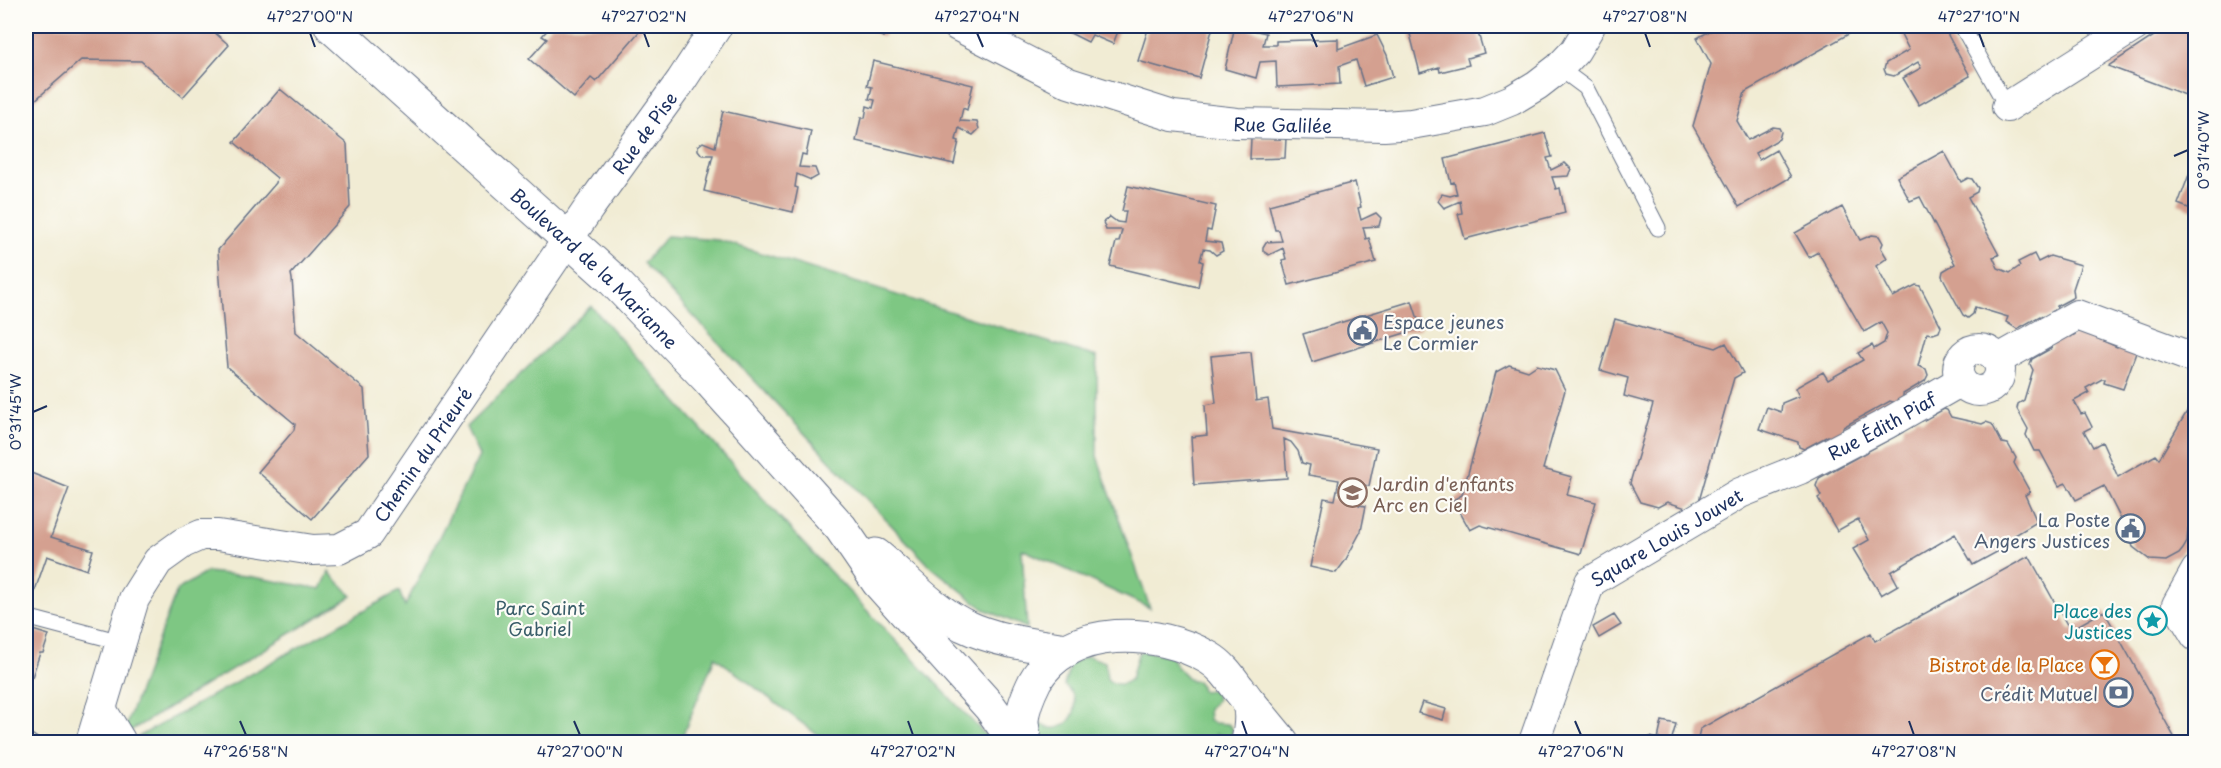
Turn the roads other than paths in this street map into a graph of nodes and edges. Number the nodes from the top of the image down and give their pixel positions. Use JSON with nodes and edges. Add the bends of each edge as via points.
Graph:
{"nodes":[{"id":1,"x":331,"y":26,"type":"edge"},
{"id":2,"x":717,"y":26,"type":"edge"},
{"id":3,"x":958,"y":26,"type":"edge"},
{"id":4,"x":1590,"y":26,"type":"edge"},
{"id":5,"x":1962,"y":26,"type":"edge"},
{"id":6,"x":2136,"y":26,"type":"edge"},
{"id":7,"x":1559,"y":68,"type":"junction"},
{"id":8,"x":2007,"y":107,"type":"joint"},
{"id":9,"x":1658,"y":228,"type":"dead end"},
{"id":10,"x":569,"y":238,"type":"junction"},
{"id":11,"x":2196,"y":359,"type":"edge"},
{"id":12,"x":1800,"y":469,"type":"joint"},
{"id":13,"x":841,"y":528,"type":"junction"},
{"id":14,"x":2196,"y":571,"type":"edge"},
{"id":15,"x":26,"y":617,"type":"edge"},
{"id":16,"x":2196,"y":636,"type":"edge"},
{"id":17,"x":122,"y":642,"type":"junction"},
{"id":18,"x":1066,"y":650,"type":"junction"},
{"id":19,"x":1249,"y":702,"type":"junction"},
{"id":20,"x":105,"y":741,"type":"edge"},
{"id":21,"x":1016,"y":742,"type":"edge"},
{"id":22,"x":1025,"y":742,"type":"edge"},
{"id":23,"x":1248,"y":742,"type":"edge"},
{"id":24,"x":1282,"y":742,"type":"edge"},
{"id":25,"x":1534,"y":742,"type":"edge"}],
"edges":[{"from":1,"to":10,"type":"street","name":"Boulevard de la Marianne"},
{"from":2,"to":10,"type":"street","name":"Rue de Pise"},
{"from":3,"to":7,"type":"street","name":"Rue Galilée","via":[[1091,91],[1173,116],[1237,123],[1411,124],[1485,111],[1512,100]]},
{"from":4,"to":7,"type":"street","name":"Rue Galilée"},
{"from":5,"to":8,"type":"lane"},
{"from":6,"to":8,"type":"street"},
{"from":7,"to":9,"type":"lane","via":[[1586,88]]},
{"from":10,"to":13,"type":"street","name":"Boulevard de la Marianne","via":[[708,379]]},
{"from":10,"to":17,"type":"street","name":"Chemin du Prieuré","via":[[368,534],[339,549],[313,550],[201,535],[158,561],[134,599]]},
{"from":11,"to":12,"type":"street","name":"Rue Édith Piaf","via":[[2077,315],[1997,360],[1999,376],[1990,388],[1974,390],[1961,381]]},
{"from":12,"to":25,"type":"street","name":"Square Louis Jouvet","via":[[1740,493],[1590,582]]},
{"from":13,"to":18,"type":"street","name":"Boulevard de la Marianne","via":[[962,624],[1003,640]]},
{"from":13,"to":21,"type":"street","name":"Boulevard de la Marianne","via":[[878,582],[990,707]]},
{"from":14,"to":16,"type":"street","via":[[2177,605]]},
{"from":15,"to":17,"type":"lane"},
{"from":17,"to":20,"type":"street","name":"Chemin du Prieuré","via":[[101,708]]},
{"from":18,"to":19,"type":"street","name":"Boulevard de la Marianne","via":[[1106,638],[1164,640],[1210,658]]},
{"from":18,"to":22,"type":"street","name":"Boulevard de la Marianne","via":[[1042,669],[1026,700],[1022,720]]},
{"from":19,"to":23,"type":"street"},
{"from":19,"to":24,"type":"street","name":"Boulevard de la Marianne"}]}
